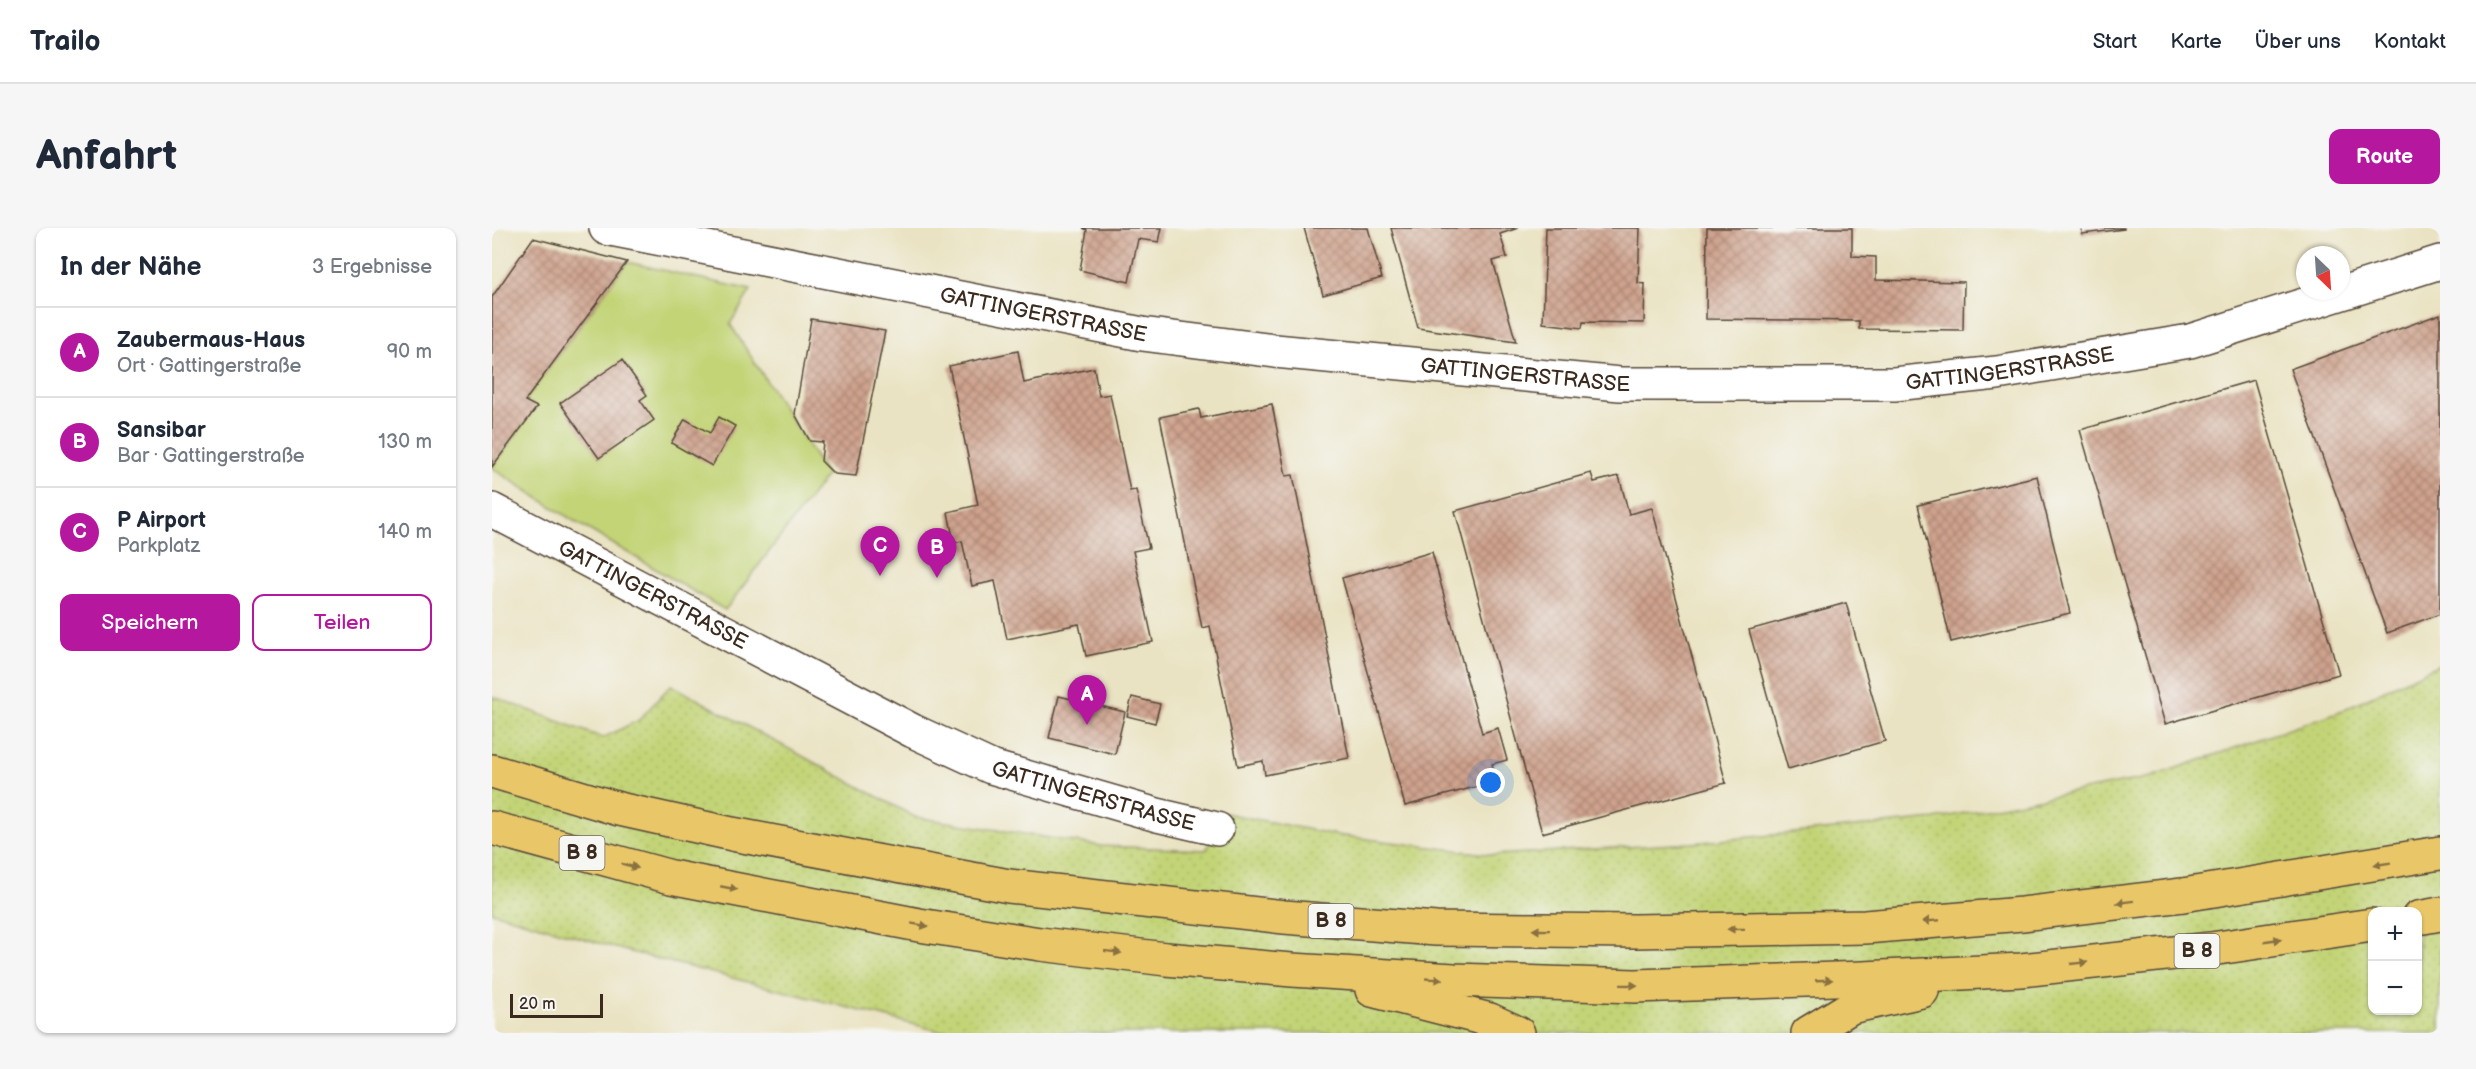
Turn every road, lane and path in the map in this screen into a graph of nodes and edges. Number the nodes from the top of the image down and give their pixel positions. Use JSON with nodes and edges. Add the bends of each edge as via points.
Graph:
{"nodes":[{"id":1,"x":606,"y":228,"type":"edge"},
{"id":2,"x":2440,"y":262,"type":"edge"},
{"id":3,"x":492,"y":510,"type":"edge"},
{"id":4,"x":492,"y":771,"type":"edge"},
{"id":5,"x":492,"y":828,"type":"edge"},
{"id":6,"x":1217,"y":829,"type":"dead end"},
{"id":7,"x":2440,"y":854,"type":"edge"},
{"id":8,"x":2440,"y":914,"type":"edge"},
{"id":9,"x":2422,"y":917,"type":"edge"},
{"id":10,"x":2368,"y":926,"type":"edge"},
{"id":11,"x":1292,"y":970,"type":"junction"},
{"id":12,"x":2021,"y":970,"type":"junction"},
{"id":13,"x":1518,"y":1033,"type":"edge"},
{"id":14,"x":1808,"y":1033,"type":"edge"}],
"edges":[{"from":1,"to":2,"type":"street","name":"GATTINGERSTRASSE","via":[[1142,334],[1275,351],[1620,384],[1894,384],[1996,373],[2190,341]]},
{"from":3,"to":6,"type":"street","name":"GATTINGERSTRASSE","via":[[913,731],[992,767]]},
{"from":7,"to":4,"type":"highway","number":"B 8","one_way":true,"via":[[2171,896],[1865,927],[1436,929],[1284,917],[987,882],[642,814]]},
{"from":5,"to":11,"type":"highway","number":"B 8","one_way":true,"via":[[671,877],[919,925],[1040,944]]},
{"from":8,"to":9,"type":"highway"},
{"from":12,"to":10,"type":"highway","number":"B 8","one_way":true,"via":[[2211,949]]},
{"from":11,"to":12,"type":"highway","number":"B 8","one_way":true,"via":[[1635,986]]},
{"from":11,"to":13,"type":"highway","via":[[1490,1020]]},
{"from":12,"to":14,"type":"highway","via":[[1851,1007]]}]}
